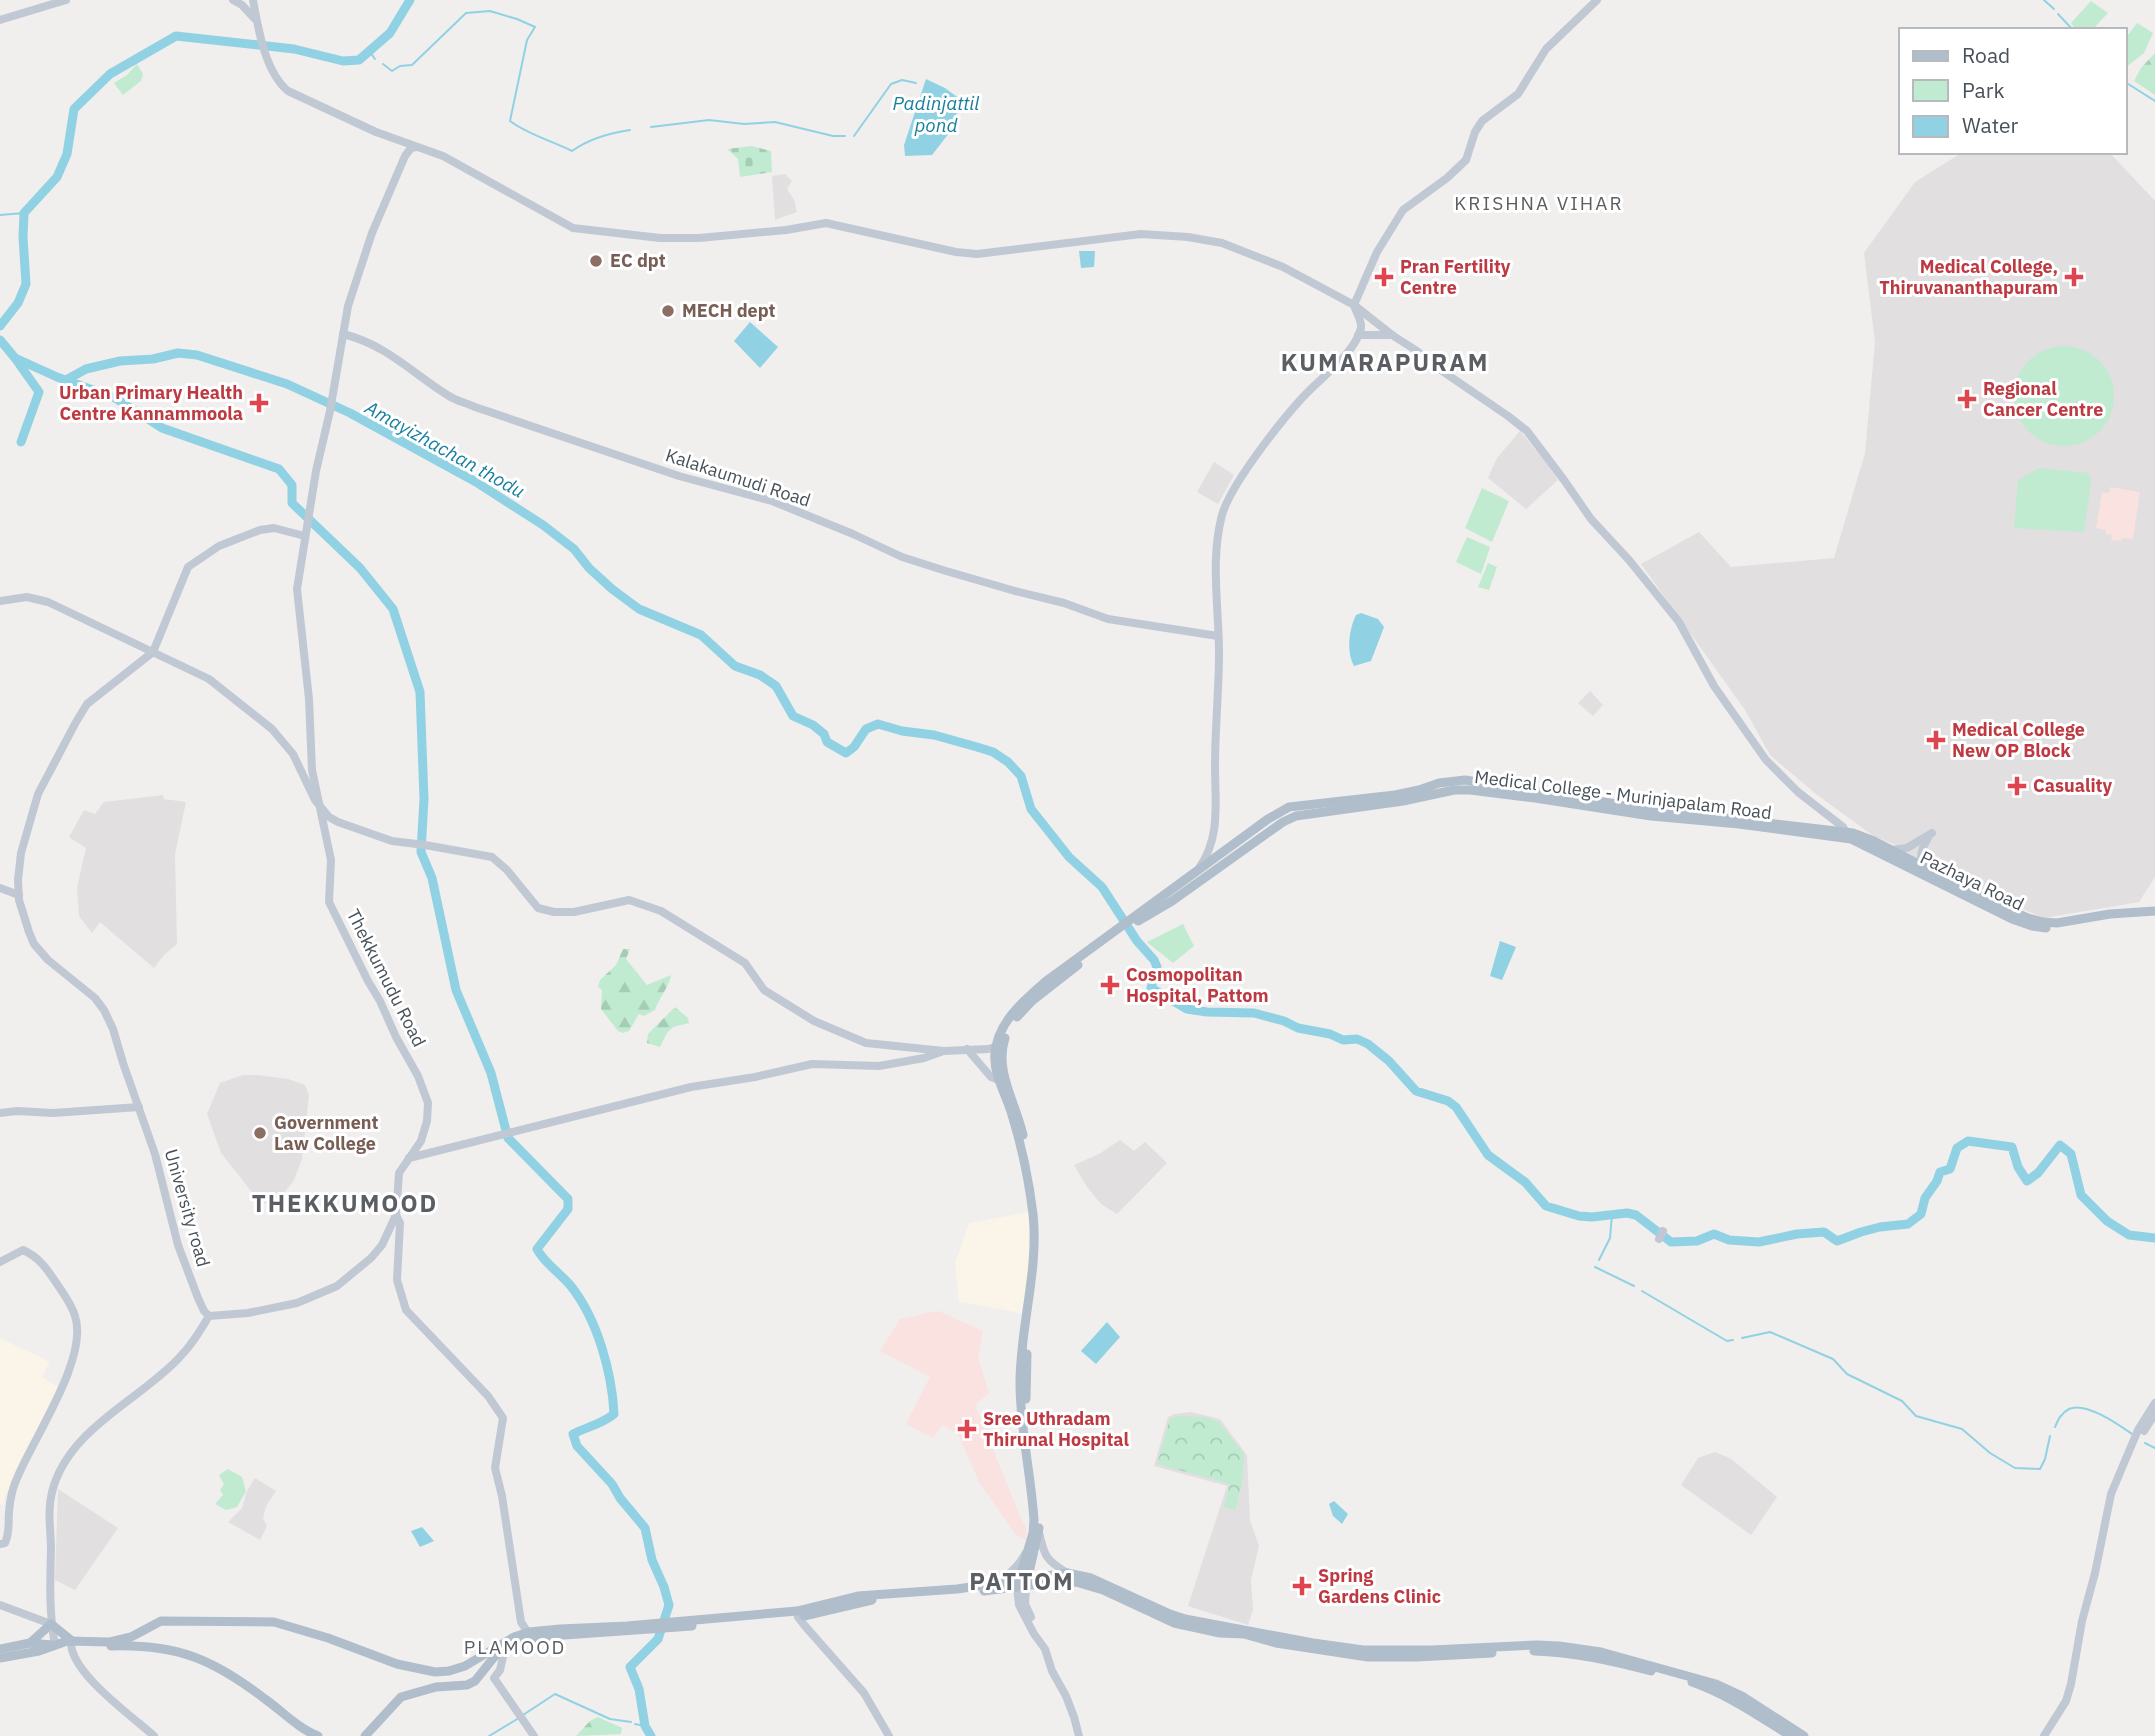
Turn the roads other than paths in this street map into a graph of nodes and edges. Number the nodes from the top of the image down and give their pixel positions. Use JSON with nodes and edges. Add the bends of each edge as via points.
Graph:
{"nodes":[{"id":1,"x":66,"y":0,"type":"edge"},
{"id":2,"x":233,"y":0,"type":"edge"},
{"id":3,"x":253,"y":0,"type":"edge"},
{"id":4,"x":1597,"y":0,"type":"edge"},
{"id":5,"x":0,"y":20,"type":"edge"},
{"id":6,"x":258,"y":24,"type":"junction"},
{"id":7,"x":395,"y":139,"type":"junction"},
{"id":8,"x":416,"y":147,"type":"junction"},
{"id":9,"x":404,"y":159,"type":"junction"},
{"id":10,"x":1354,"y":305,"type":"junction"},
{"id":11,"x":343,"y":334,"type":"junction"},
{"id":12,"x":1358,"y":335,"type":"junction"},
{"id":13,"x":1392,"y":335,"type":"junction"},
{"id":14,"x":304,"y":536,"type":"junction"},
{"id":15,"x":0,"y":601,"type":"edge"},
{"id":16,"x":1218,"y":636,"type":"junction"},
{"id":17,"x":153,"y":652,"type":"junction"},
{"id":18,"x":320,"y":807,"type":"junction"},
{"id":19,"x":1848,"y":835,"type":"junction"},
{"id":20,"x":1214,"y":837,"type":"junction"},
{"id":21,"x":1230,"y":846,"type":"junction"},
{"id":22,"x":1892,"y":850,"type":"junction"},
{"id":23,"x":1219,"y":854,"type":"junction"},
{"id":24,"x":1226,"y":863,"type":"junction"},
{"id":25,"x":1901,"y":864,"type":"joint"},
{"id":26,"x":1923,"y":867,"type":"junction"},
{"id":27,"x":1196,"y":871,"type":"junction"},
{"id":28,"x":0,"y":888,"type":"edge"},
{"id":29,"x":19,"y":894,"type":"junction"},
{"id":30,"x":2155,"y":911,"type":"edge"},
{"id":31,"x":1140,"y":916,"type":"junction"},
{"id":32,"x":2155,"y":917,"type":"edge"},
{"id":33,"x":1124,"y":927,"type":"junction"},
{"id":34,"x":999,"y":1046,"type":"junction"},
{"id":35,"x":967,"y":1049,"type":"junction"},
{"id":36,"x":944,"y":1051,"type":"junction"},
{"id":37,"x":999,"y":1080,"type":"junction"},
{"id":38,"x":139,"y":1107,"type":"junction"},
{"id":39,"x":0,"y":1113,"type":"edge"},
{"id":40,"x":1017,"y":1120,"type":"junction"},
{"id":41,"x":409,"y":1158,"type":"junction"},
{"id":42,"x":396,"y":1216,"type":"junction"},
{"id":43,"x":0,"y":1262,"type":"edge"},
{"id":44,"x":209,"y":1316,"type":"junction"},
{"id":45,"x":2155,"y":1403,"type":"edge"},
{"id":46,"x":2155,"y":1413,"type":"edge"},
{"id":47,"x":2132,"y":1447,"type":"junction"},
{"id":48,"x":1036,"y":1533,"type":"junction"},
{"id":49,"x":0,"y":1544,"type":"edge"},
{"id":50,"x":1028,"y":1547,"type":"junction"},
{"id":51,"x":1068,"y":1573,"type":"junction"},
{"id":52,"x":1023,"y":1583,"type":"junction"},
{"id":53,"x":992,"y":1584,"type":"junction"},
{"id":54,"x":0,"y":1605,"type":"edge"},
{"id":55,"x":797,"y":1614,"type":"junction"},
{"id":56,"x":51,"y":1624,"type":"junction"},
{"id":57,"x":530,"y":1636,"type":"junction"},
{"id":58,"x":30,"y":1643,"type":"junction"},
{"id":59,"x":71,"y":1643,"type":"junction"},
{"id":60,"x":506,"y":1644,"type":"junction"},
{"id":61,"x":55,"y":1645,"type":"junction"},
{"id":62,"x":0,"y":1649,"type":"edge"},
{"id":63,"x":0,"y":1658,"type":"edge"},
{"id":64,"x":1732,"y":1695,"type":"junction"},
{"id":65,"x":155,"y":1736,"type":"edge"},
{"id":66,"x":318,"y":1736,"type":"edge"},
{"id":67,"x":365,"y":1736,"type":"edge"},
{"id":68,"x":534,"y":1736,"type":"edge"},
{"id":69,"x":889,"y":1736,"type":"edge"},
{"id":70,"x":1079,"y":1736,"type":"edge"},
{"id":71,"x":1791,"y":1736,"type":"edge"},
{"id":72,"x":1804,"y":1736,"type":"edge"},
{"id":73,"x":2044,"y":1736,"type":"edge"}],
"edges":[{"from":1,"to":5,"type":"main road"},
{"from":2,"to":6,"type":"main road"},
{"from":3,"to":6,"type":"main road"},
{"from":4,"to":10,"type":"main road","via":[[1546,49],[1518,94],[1482,121],[1466,160],[1403,210],[1377,252]]},
{"from":6,"to":7,"type":"main road","via":[[279,84]]},
{"from":7,"to":8,"type":"main road"},
{"from":7,"to":9,"type":"main road"},
{"from":8,"to":9,"type":"main road"},
{"from":8,"to":10,"type":"main road","via":[[443,156],[573,228],[699,239],[826,223],[977,254],[1141,234],[1188,237],[1262,257]]},
{"from":9,"to":11,"type":"main road","via":[[372,233]]},
{"from":10,"to":12,"type":"main road","via":[[1361,322]]},
{"from":10,"to":13,"type":"main road"},
{"from":11,"to":14,"type":"main road"},
{"from":11,"to":16,"type":"main road","name":"Kalakaumudi Road","via":[[376,346],[450,397],[679,476],[772,501],[902,557],[1108,618]]},
{"from":12,"to":13,"type":"main road"},
{"from":12,"to":16,"type":"main road","via":[[1282,421],[1223,513],[1216,548]]},
{"from":13,"to":19,"type":"main road","via":[[1527,431],[1591,519],[1679,622],[1714,686],[1766,760]]},
{"from":14,"to":17,"type":"main road","via":[[274,528],[260,530],[199,558],[188,567]]},
{"from":14,"to":18,"type":"main road","via":[[297,589],[312,770]]},
{"from":15,"to":17,"type":"main road","via":[[35,598]]},
{"from":16,"to":20,"type":"main road"},
{"from":17,"to":18,"type":"main road","via":[[209,678],[272,729],[293,754]]},
{"from":17,"to":29,"type":"main road","name":"University road","via":[[87,704],[76,722],[29,820],[20,853]]},
{"from":18,"to":36,"type":"main road","via":[[338,822],[392,841],[492,857],[538,908],[574,912],[629,900],[660,911],[745,963],[764,990],[814,1021],[866,1043]]},
{"from":18,"to":41,"type":"main road","name":"Thekkumudu Road","via":[[331,860],[329,902],[428,1103],[421,1141]]},
{"from":19,"to":21,"type":"main road","via":[[1455,780],[1395,795],[1289,807]]},
{"from":19,"to":22,"type":"main road","via":[[1862,836]]},
{"from":19,"to":24,"type":"main road","name":"Medical College - Murinjapalam Road","via":[[1454,790],[1296,816]]},
{"from":19,"to":25,"type":"main road","name":"Medical College - Murinjapalam Road"},
{"from":20,"to":21,"type":"main road","via":[[1220,845]]},
{"from":20,"to":23,"type":"main road"},
{"from":20,"to":27,"type":"main road"},
{"from":21,"to":23,"type":"main road"},
{"from":22,"to":26,"type":"main road"},
{"from":22,"to":26,"type":"main road","via":[[1907,848],[1932,833],[1922,850]]},
{"from":23,"to":24,"type":"main road"},
{"from":23,"to":27,"type":"main road"},
{"from":24,"to":31,"type":"main road","name":"Medical College - Murinjapalam Road"},
{"from":25,"to":32,"type":"main road","name":"Pazhaya Road","via":[[2032,926],[2060,928]]},
{"from":26,"to":30,"type":"main road","via":[[2043,922]]},
{"from":27,"to":31,"type":"main road"},
{"from":28,"to":29,"type":"main road"},
{"from":29,"to":38,"type":"main road","name":"University road","via":[[34,944],[104,1010]]},
{"from":31,"to":33,"type":"main road"},
{"from":33,"to":34,"type":"main road","via":[[1032,1001]]},
{"from":33,"to":34,"type":"main road","via":[[1021,1003],[1004,1025]]},
{"from":34,"to":35,"type":"main road"},
{"from":34,"to":37,"type":"main road","via":[[994,1063]]},
{"from":34,"to":40,"type":"main road"},
{"from":35,"to":36,"type":"main road"},
{"from":35,"to":37,"type":"main road"},
{"from":36,"to":41,"type":"main road","via":[[879,1066],[812,1064],[671,1091]]},
{"from":37,"to":40,"type":"main road"},
{"from":38,"to":39,"type":"main road"},
{"from":38,"to":44,"type":"main road","name":"University road","via":[[178,1245],[199,1302]]},
{"from":40,"to":48,"type":"main road","via":[[1038,1215],[1026,1401],[1039,1508]]},
{"from":41,"to":42,"type":"main road","name":"Thekkumudu Road","via":[[399,1173]]},
{"from":42,"to":44,"type":"main road","via":[[382,1245],[337,1286],[282,1307]]},
{"from":42,"to":57,"type":"main road","via":[[400,1223],[397,1280],[406,1310],[488,1396],[503,1418],[495,1468],[522,1622]]},
{"from":43,"to":49,"type":"main road","via":[[23,1250],[38,1259],[60,1289],[77,1326],[64,1382],[10,1495],[9,1536]]},
{"from":44,"to":56,"type":"main road","via":[[177,1360],[111,1413],[61,1468],[48,1516]]},
{"from":45,"to":47,"type":"main road"},
{"from":46,"to":47,"type":"main road"},
{"from":47,"to":73,"type":"main road","via":[[2111,1494],[2066,1701]]},
{"from":48,"to":50,"type":"main road"},
{"from":48,"to":51,"type":"main road","via":[[1047,1559]]},
{"from":48,"to":52,"type":"main road"},
{"from":50,"to":52,"type":"main road"},
{"from":50,"to":53,"type":"main road","via":[[1017,1568]]},
{"from":51,"to":52,"type":"main road"},
{"from":51,"to":64,"type":"main road","via":[[1091,1578],[1177,1616],[1221,1627],[1379,1651],[1559,1646],[1642,1662],[1716,1684]]},
{"from":52,"to":53,"type":"main road"},
{"from":52,"to":55,"type":"main road","via":[[966,1594],[872,1600]]},
{"from":52,"to":64,"type":"main road","via":[[1076,1581],[1174,1623],[1276,1643],[1354,1655],[1416,1657],[1542,1651],[1600,1659]]},
{"from":52,"to":70,"type":"main road","via":[[1025,1604]]},
{"from":53,"to":55,"type":"main road","via":[[858,1596]]},
{"from":54,"to":56,"type":"main road"},
{"from":55,"to":57,"type":"main road"},
{"from":55,"to":69,"type":"main road","via":[[864,1693]]},
{"from":56,"to":58,"type":"main road"},
{"from":56,"to":59,"type":"main road"},
{"from":56,"to":61,"type":"main road"},
{"from":57,"to":60,"type":"main road"},
{"from":58,"to":61,"type":"main road"},
{"from":58,"to":62,"type":"main road"},
{"from":59,"to":60,"type":"main road","via":[[131,1637],[161,1621],[274,1622],[397,1664],[435,1672],[464,1666]]},
{"from":59,"to":61,"type":"main road"},
{"from":59,"to":65,"type":"main road","via":[[79,1666],[96,1686]]},
{"from":59,"to":66,"type":"main road","via":[[157,1647],[200,1658]]},
{"from":60,"to":67,"type":"main road","via":[[475,1681],[401,1697]]},
{"from":60,"to":68,"type":"main road","via":[[494,1678]]},
{"from":61,"to":63,"type":"main road"},
{"from":64,"to":71,"type":"main road"},
{"from":64,"to":72,"type":"main road"}]}
